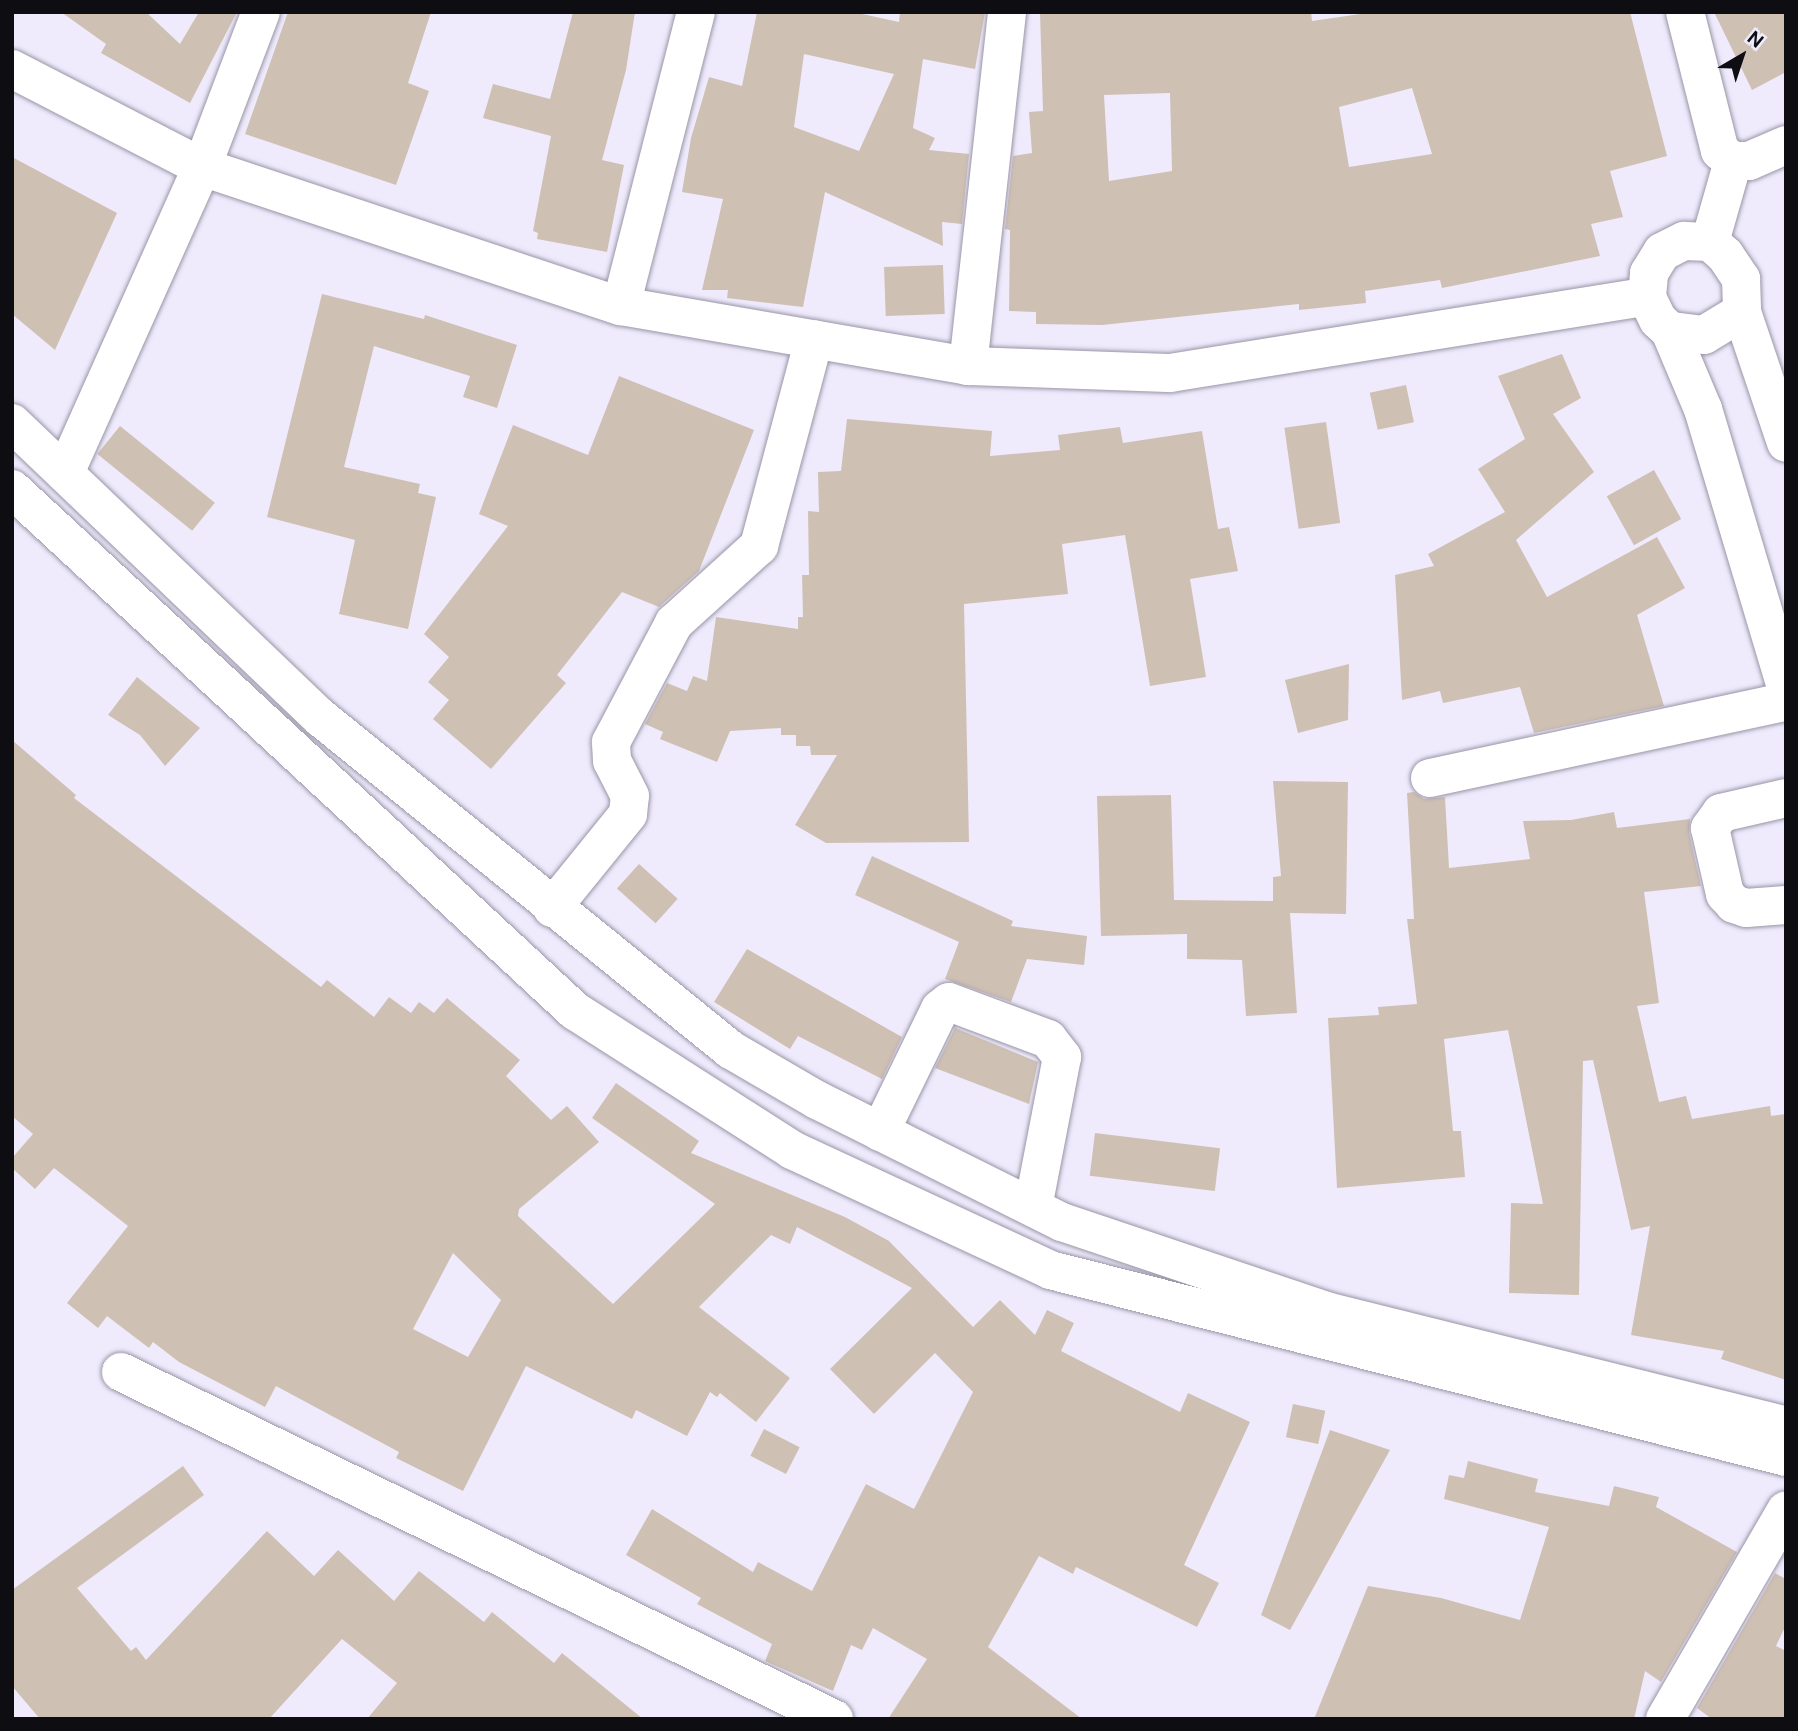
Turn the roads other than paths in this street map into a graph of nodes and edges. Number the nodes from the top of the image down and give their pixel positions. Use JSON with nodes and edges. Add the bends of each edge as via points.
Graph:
{"nodes":[{"id":1,"x":261,"y":12,"type":"edge"},
{"id":2,"x":696,"y":12,"type":"edge"},
{"id":3,"x":1007,"y":12,"type":"edge"},
{"id":4,"x":1685,"y":12,"type":"edge"},
{"id":5,"x":12,"y":69,"type":"edge"},
{"id":6,"x":1786,"y":145,"type":"edge"},
{"id":7,"x":1733,"y":161,"type":"junction"},
{"id":8,"x":202,"y":167,"type":"junction"},
{"id":9,"x":1710,"y":242,"type":"junction"},
{"id":10,"x":1647,"y":297,"type":"junction"},
{"id":11,"x":621,"y":306,"type":"junction"},
{"id":12,"x":1742,"y":312,"type":"junction"},
{"id":13,"x":1670,"y":331,"type":"junction"},
{"id":14,"x":814,"y":339,"type":"junction"},
{"id":15,"x":968,"y":366,"type":"junction"},
{"id":16,"x":12,"y":423,"type":"edge"},
{"id":17,"x":1786,"y":443,"type":"edge"},
{"id":18,"x":65,"y":473,"type":"junction"},
{"id":19,"x":12,"y":489,"type":"edge"},
{"id":20,"x":1786,"y":687,"type":"edge"},
{"id":21,"x":1786,"y":702,"type":"edge"},
{"id":22,"x":1430,"y":778,"type":"dead end"},
{"id":23,"x":1786,"y":798,"type":"edge"},
{"id":24,"x":1786,"y":905,"type":"edge"},
{"id":25,"x":552,"y":908,"type":"junction"},
{"id":26,"x":880,"y":1132,"type":"junction"},
{"id":27,"x":1033,"y":1207,"type":"junction"},
{"id":28,"x":121,"y":1372,"type":"dead end"},
{"id":29,"x":1786,"y":1426,"type":"edge"},
{"id":30,"x":1786,"y":1457,"type":"edge"},
{"id":31,"x":1786,"y":1510,"type":"edge"},
{"id":32,"x":834,"y":1719,"type":"edge"},
{"id":33,"x":1665,"y":1719,"type":"edge"}],
"edges":[{"from":1,"to":8,"type":"street"},
{"from":2,"to":11,"type":"street"},
{"from":3,"to":15,"type":"street"},
{"from":4,"to":7,"type":"street","via":[[1720,151]]},
{"from":5,"to":8,"type":"street"},
{"from":6,"to":7,"type":"street","via":[[1749,161]]},
{"from":7,"to":9,"type":"street"},
{"from":8,"to":11,"type":"street"},
{"from":8,"to":18,"type":"street"},
{"from":9,"to":10,"type":"street","via":[[1684,241],[1662,252],[1649,273]]},
{"from":9,"to":12,"type":"street","via":[[1741,279]]},
{"from":10,"to":13,"type":"street","via":[[1658,320]]},
{"from":10,"to":15,"type":"street","via":[[1170,373]]},
{"from":11,"to":14,"type":"street"},
{"from":12,"to":13,"type":"street","via":[[1704,335]]},
{"from":12,"to":17,"type":"street"},
{"from":13,"to":20,"type":"street","via":[[1703,409]]},
{"from":14,"to":15,"type":"street"},
{"from":14,"to":25,"type":"street","via":[[759,546],[674,624],[611,742],[612,761],[630,796],[628,814]]},
{"from":16,"to":18,"type":"street"},
{"from":18,"to":25,"type":"street","via":[[321,718]]},
{"from":19,"to":30,"type":"street","via":[[575,1011],[792,1150],[1051,1270]]},
{"from":21,"to":22,"type":"street"},
{"from":23,"to":24,"type":"street","via":[[1721,813],[1710,828],[1725,894],[1734,904],[1746,908]]},
{"from":25,"to":26,"type":"street","via":[[731,1050]]},
{"from":26,"to":27,"type":"street"},
{"from":26,"to":27,"type":"street","via":[[940,1009],[949,1002],[1048,1039],[1062,1057]]},
{"from":27,"to":29,"type":"street","via":[[1062,1222],[1326,1311]]},
{"from":28,"to":32,"type":"street"},
{"from":31,"to":33,"type":"street"}]}
